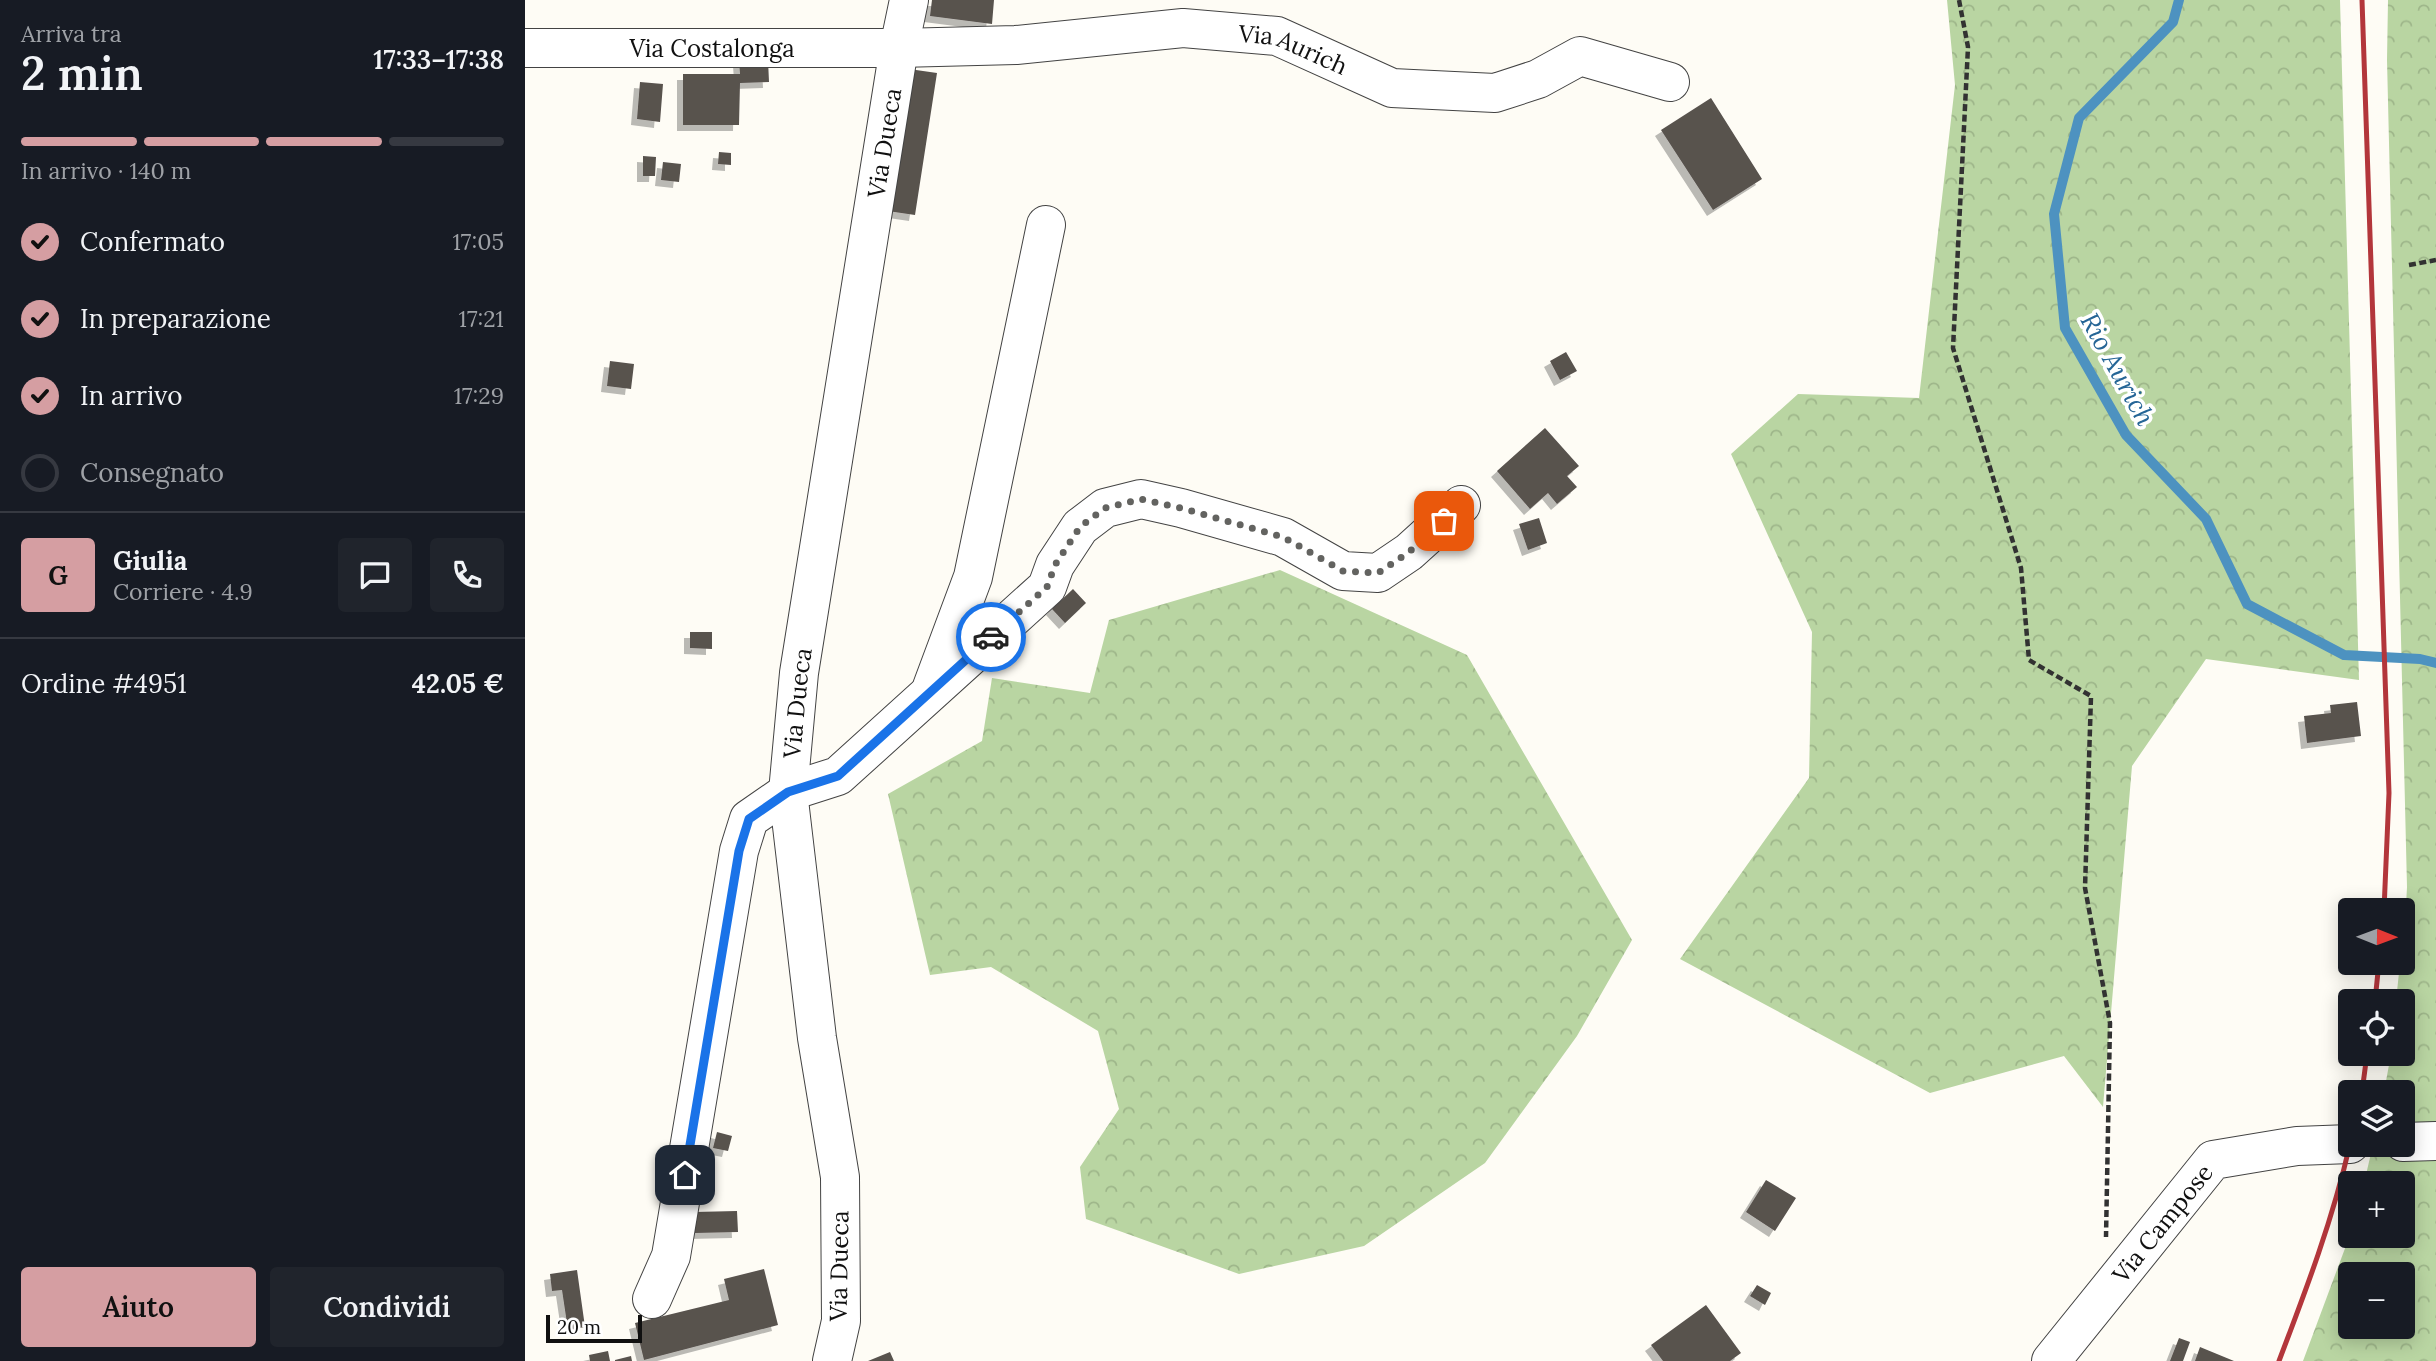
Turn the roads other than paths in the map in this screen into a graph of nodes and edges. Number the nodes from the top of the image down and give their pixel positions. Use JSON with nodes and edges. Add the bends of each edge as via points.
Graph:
{"nodes":[{"id":1,"x":909,"y":0,"type":"edge"},
{"id":2,"x":525,"y":48,"type":"edge"},
{"id":3,"x":899,"y":48,"type":"junction"},
{"id":4,"x":1670,"y":82,"type":"dead end"},
{"id":5,"x":1047,"y":225,"type":"dead end"},
{"id":6,"x":1461,"y":505,"type":"dead end"},
{"id":7,"x":930,"y":692,"type":"junction"},
{"id":8,"x":788,"y":792,"type":"junction"},
{"id":9,"x":2436,"y":1141,"type":"edge"},
{"id":10,"x":2415,"y":1142,"type":"edge"},
{"id":11,"x":2338,"y":1144,"type":"edge"},
{"id":12,"x":652,"y":1298,"type":"dead end"},
{"id":13,"x":832,"y":1361,"type":"edge"},
{"id":14,"x":2051,"y":1361,"type":"edge"}],
"edges":[{"from":1,"to":3,"type":"street","name":"Via Dueca"},
{"from":2,"to":3,"type":"street","name":"Via Costalonga"},
{"from":3,"to":4,"type":"street","name":"Via Aurich","via":[[1016,45],[1183,28],[1276,36],[1392,88],[1495,93],[1538,79],[1580,56]]},
{"from":3,"to":8,"type":"street","name":"Via Dueca","via":[[799,673]]},
{"from":5,"to":7,"type":"street","via":[[973,577]]},
{"from":6,"to":7,"type":"street","via":[[1378,573],[1343,571],[1283,537],[1181,508],[1141,499],[1105,508],[1080,527],[1055,565],[1047,587]]},
{"from":7,"to":8,"type":"street","via":[[838,776]]},
{"from":8,"to":12,"type":"street","via":[[749,819],[739,851],[671,1256]]},
{"from":8,"to":13,"type":"street","name":"Via Dueca","via":[[817,1038],[839,1177],[841,1321]]},
{"from":9,"to":10,"type":"street"},
{"from":11,"to":14,"type":"street","name":"Via Campose","via":[[2297,1146],[2213,1160]]}]}
